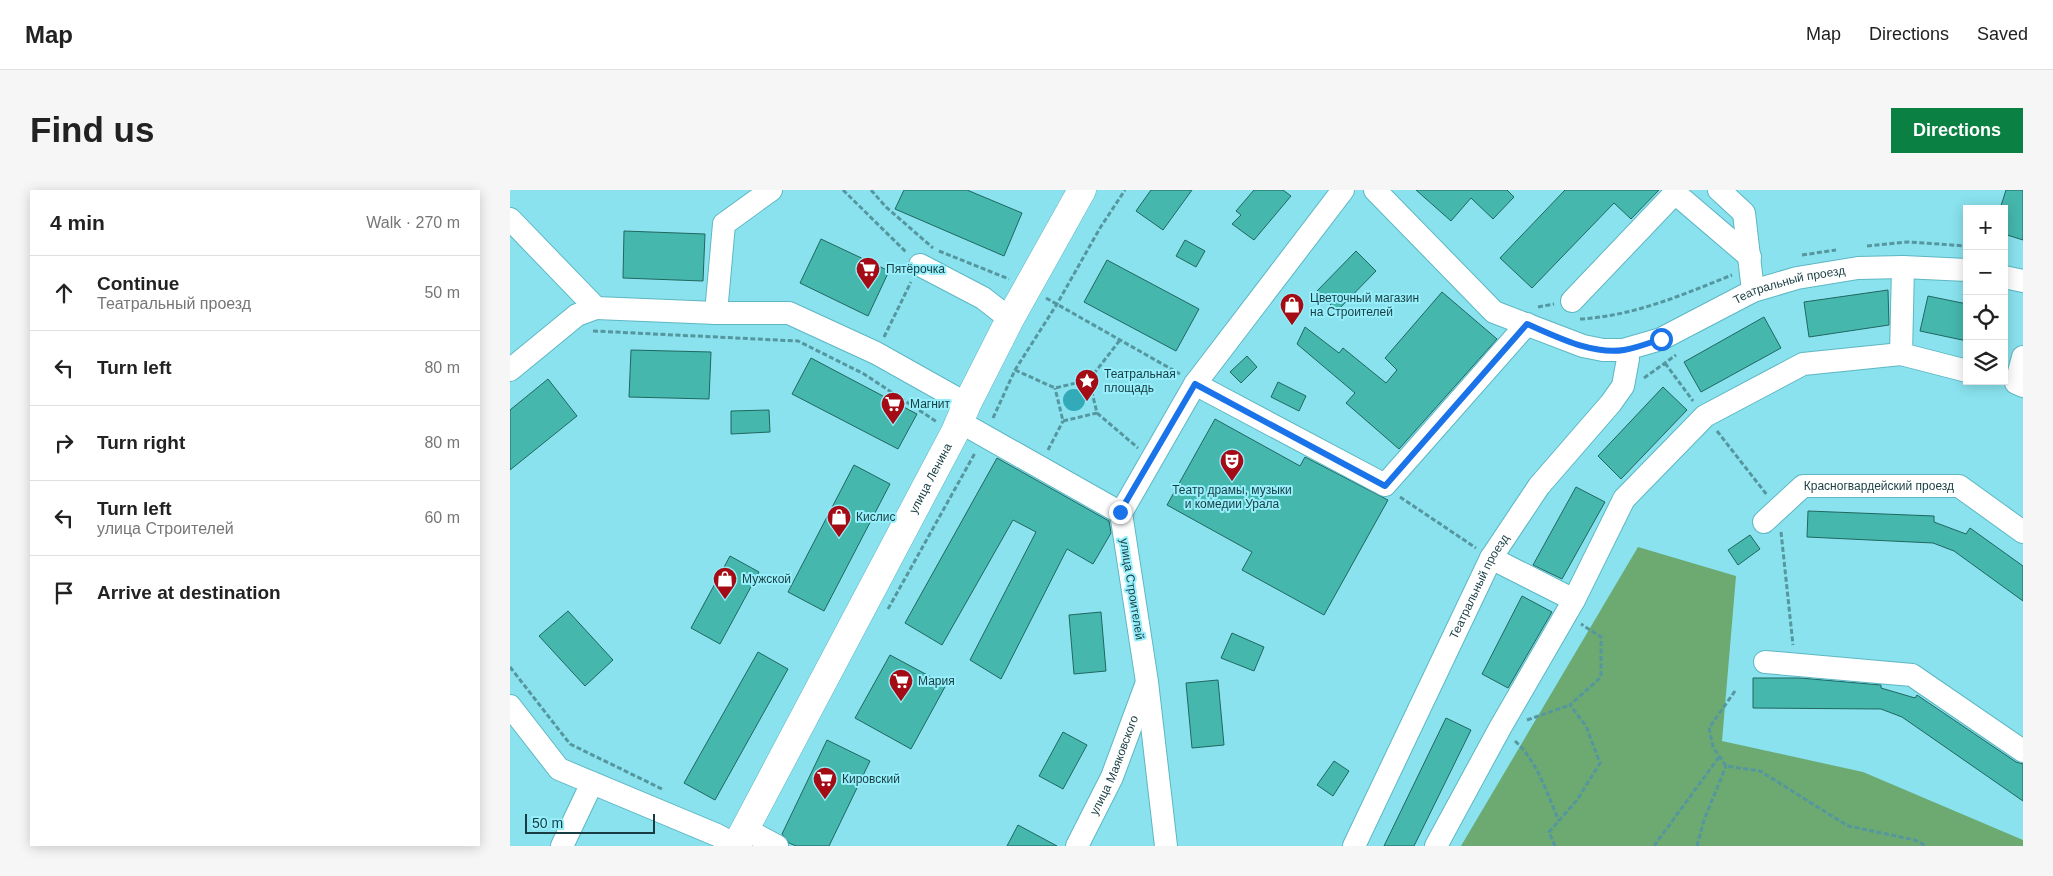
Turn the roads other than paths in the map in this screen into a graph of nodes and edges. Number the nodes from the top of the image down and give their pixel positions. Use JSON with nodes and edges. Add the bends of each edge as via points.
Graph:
{"nodes":[{"id":1,"x":771,"y":190,"type":"edge"},
{"id":2,"x":1343,"y":190,"type":"edge"},
{"id":3,"x":1375,"y":190,"type":"edge"},
{"id":4,"x":1719,"y":190,"type":"edge"},
{"id":5,"x":1077,"y":191,"type":"edge"},
{"id":6,"x":510,"y":219,"type":"edge"},
{"id":7,"x":927,"y":257,"type":"road end"},
{"id":8,"x":1751,"y":262,"type":"junction"},
{"id":9,"x":1903,"y":267,"type":"junction"},
{"id":10,"x":1963,"y":270,"type":"edge"},
{"id":11,"x":2008,"y":279,"type":"edge"},
{"id":12,"x":2023,"y":281,"type":"edge"},
{"id":13,"x":1754,"y":291,"type":"junction"},
{"id":14,"x":1574,"y":310,"type":"road end"},
{"id":15,"x":586,"y":311,"type":"junction"},
{"id":16,"x":716,"y":313,"type":"junction"},
{"id":17,"x":1535,"y":315,"type":"junction"},
{"id":18,"x":1010,"y":319,"type":"junction"},
{"id":19,"x":1623,"y":350,"type":"junction"},
{"id":20,"x":1901,"y":354,"type":"junction"},
{"id":21,"x":2023,"y":357,"type":"edge"},
{"id":22,"x":510,"y":370,"type":"edge"},
{"id":23,"x":1963,"y":370,"type":"edge"},
{"id":24,"x":2014,"y":383,"type":"edge"},
{"id":25,"x":1195,"y":384,"type":"junction"},
{"id":26,"x":961,"y":419,"type":"junction"},
{"id":27,"x":1120,"y":512,"type":"junction"},
{"id":28,"x":1764,"y":522,"type":"dead end"},
{"id":29,"x":2023,"y":532,"type":"edge"},
{"id":30,"x":1491,"y":558,"type":"junction"},
{"id":31,"x":1570,"y":607,"type":"junction"},
{"id":32,"x":1765,"y":662,"type":"dead end"},
{"id":33,"x":1147,"y":682,"type":"junction"},
{"id":34,"x":510,"y":706,"type":"edge"},
{"id":35,"x":2023,"y":750,"type":"edge"},
{"id":36,"x":592,"y":782,"type":"junction"},
{"id":37,"x":739,"y":840,"type":"edge"},
{"id":38,"x":562,"y":846,"type":"edge"},
{"id":39,"x":777,"y":846,"type":"edge"},
{"id":40,"x":1077,"y":846,"type":"edge"},
{"id":41,"x":1166,"y":846,"type":"edge"},
{"id":42,"x":1354,"y":846,"type":"edge"},
{"id":43,"x":1436,"y":846,"type":"edge"}],
"edges":[{"from":1,"to":16,"type":"street","via":[[724,224]]},
{"from":2,"to":25,"type":"street"},
{"from":3,"to":17,"type":"street","name":"Театральный проезд","via":[[1494,312]]},
{"from":4,"to":8,"type":"street","via":[[1744,212]]},
{"from":5,"to":18,"type":"main road","name":"улица Ленина"},
{"from":6,"to":15,"type":"street"},
{"from":7,"to":18,"type":"street"},
{"from":8,"to":13,"type":"street"},
{"from":8,"to":14,"type":"street","via":[[1675,193]]},
{"from":9,"to":10,"type":"street","name":"Театральный проезд"},
{"from":9,"to":13,"type":"street","name":"Театральный проезд","via":[[1858,268],[1797,278]]},
{"from":9,"to":20,"type":"street"},
{"from":11,"to":12,"type":"street"},
{"from":13,"to":19,"type":"street","name":"Театральный проезд","via":[[1661,339]]},
{"from":15,"to":16,"type":"street"},
{"from":15,"to":22,"type":"street"},
{"from":16,"to":26,"type":"street","via":[[789,313],[876,353]]},
{"from":17,"to":19,"type":"street","name":"Театральный проезд","via":[[1583,346]]},
{"from":17,"to":25,"type":"street","via":[[1385,486]]},
{"from":18,"to":26,"type":"main road","name":"улица Ленина"},
{"from":19,"to":30,"type":"street","name":"Театральный проезд","via":[[1628,359],[1623,386],[1539,486]]},
{"from":20,"to":23,"type":"street"},
{"from":20,"to":31,"type":"street","via":[[1803,364],[1705,416],[1624,499]]},
{"from":21,"to":24,"type":"street"},
{"from":25,"to":27,"type":"street"},
{"from":26,"to":27,"type":"street","via":[[984,437]]},
{"from":26,"to":37,"type":"main road","name":"улица Ленина"},
{"from":27,"to":33,"type":"street","name":"улица Строителей"},
{"from":28,"to":29,"type":"street","name":"Красногвардейский проезд","via":[[1803,486],[1959,486]]},
{"from":30,"to":31,"type":"street"},
{"from":30,"to":42,"type":"street","name":"Театральный проезд"},
{"from":31,"to":43,"type":"street"},
{"from":32,"to":35,"type":"street","via":[[1912,675]]},
{"from":33,"to":40,"type":"street","name":"улица Маяковского","via":[[1112,777]]},
{"from":33,"to":41,"type":"street","name":"улица Строителей"},
{"from":34,"to":36,"type":"street","via":[[559,769]]},
{"from":36,"to":37,"type":"street","via":[[717,835]]},
{"from":36,"to":38,"type":"street"},
{"from":37,"to":39,"type":"street"}]}
